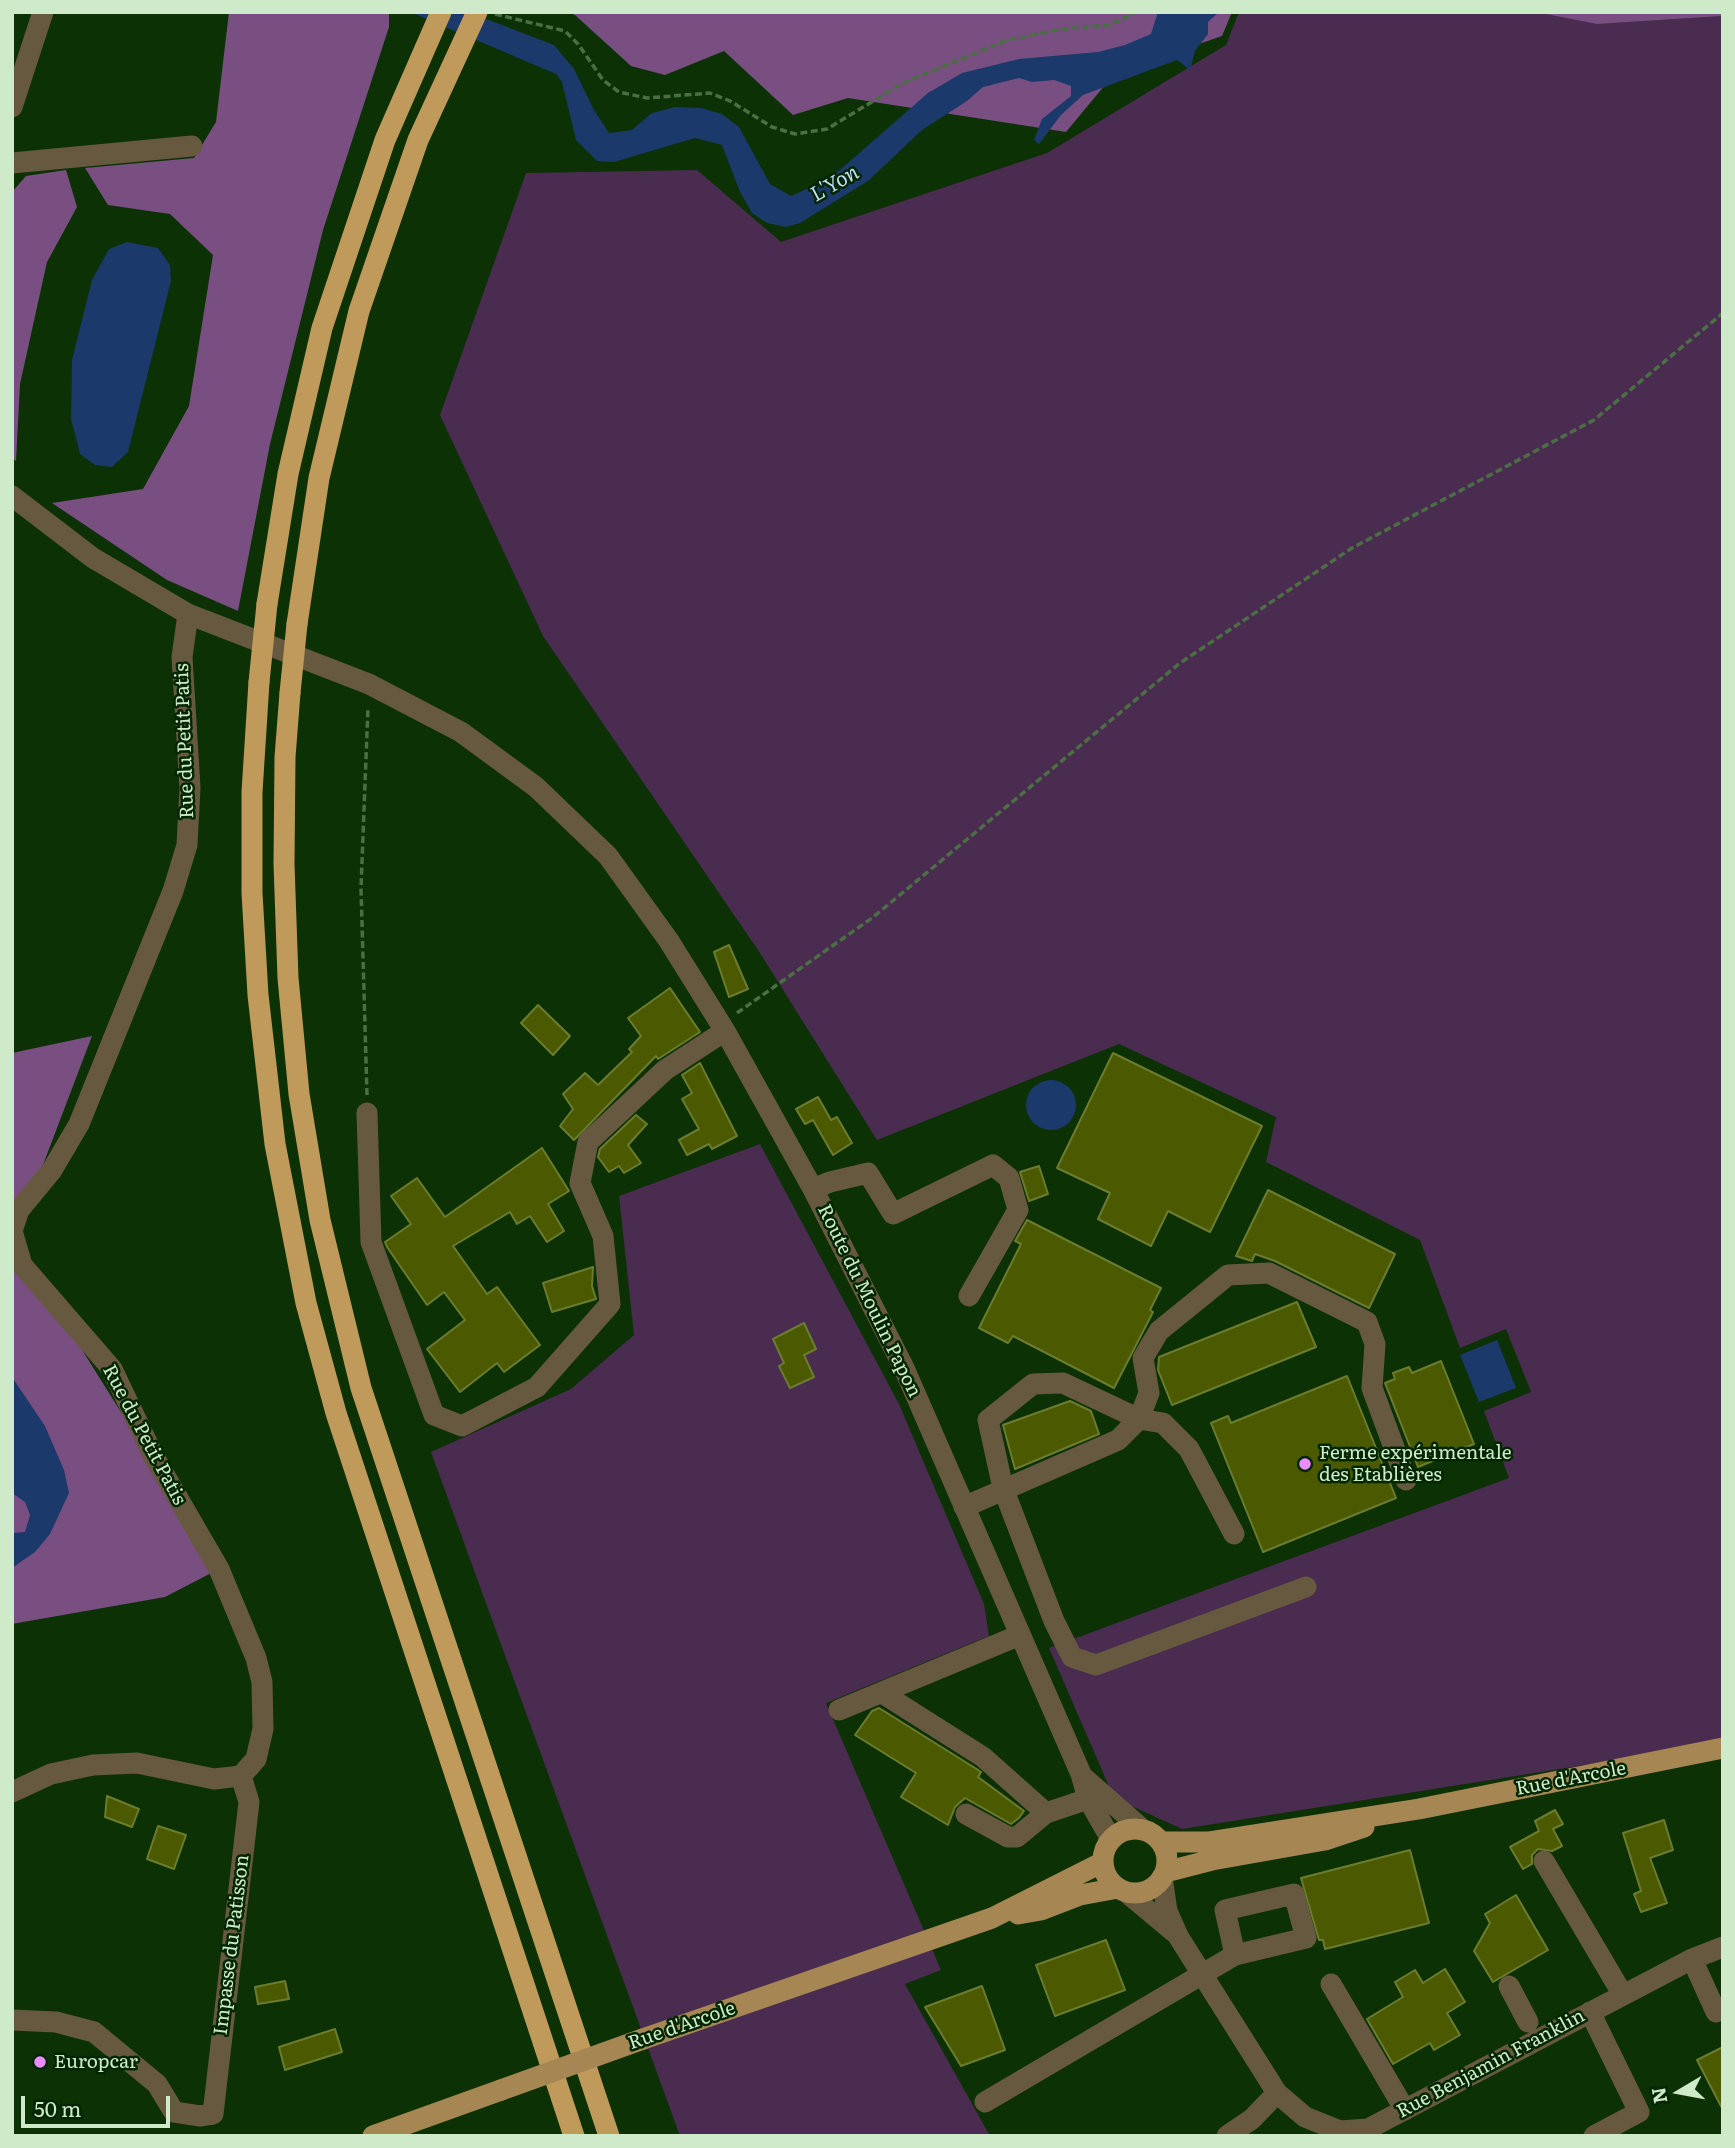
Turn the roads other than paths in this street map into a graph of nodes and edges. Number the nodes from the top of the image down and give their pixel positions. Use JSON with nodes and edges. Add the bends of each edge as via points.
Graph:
{"nodes":[{"id":1,"x":43,"y":12,"type":"edge"},
{"id":2,"x":440,"y":12,"type":"edge"},
{"id":3,"x":485,"y":13,"type":"edge"},
{"id":4,"x":12,"y":107,"type":"edge"},
{"id":5,"x":192,"y":146,"type":"dead end"},
{"id":6,"x":12,"y":163,"type":"edge"},
{"id":7,"x":12,"y":496,"type":"edge"},
{"id":8,"x":188,"y":614,"type":"junction"},
{"id":9,"x":725,"y":1031,"type":"junction"},
{"id":10,"x":367,"y":1114,"type":"road end"},
{"id":11,"x":813,"y":1189,"type":"junction"},
{"id":12,"x":969,"y":1296,"type":"dead end"},
{"id":13,"x":1139,"y":1419,"type":"junction"},
{"id":14,"x":1406,"y":1480,"type":"dead end"},
{"id":15,"x":1003,"y":1488,"type":"junction"},
{"id":16,"x":964,"y":1507,"type":"junction"},
{"id":17,"x":1234,"y":1534,"type":"dead end"},
{"id":18,"x":1306,"y":1587,"type":"dead end"},
{"id":19,"x":1020,"y":1635,"type":"junction"},
{"id":20,"x":882,"y":1693,"type":"junction"},
{"id":21,"x":839,"y":1710,"type":"dead end"},
{"id":22,"x":1723,"y":1748,"type":"edge"},
{"id":23,"x":1080,"y":1774,"type":"junction"},
{"id":24,"x":241,"y":1776,"type":"junction"},
{"id":25,"x":12,"y":1792,"type":"edge"},
{"id":26,"x":1088,"y":1799,"type":"junction"},
{"id":27,"x":1419,"y":1809,"type":"junction"},
{"id":28,"x":1046,"y":1813,"type":"junction"},
{"id":29,"x":965,"y":1814,"type":"dead end"},
{"id":30,"x":1142,"y":1829,"type":"junction"},
{"id":31,"x":1111,"y":1839,"type":"junction"},
{"id":32,"x":1161,"y":1842,"type":"junction"},
{"id":33,"x":1544,"y":1861,"type":"dead end"},
{"id":34,"x":1103,"y":1862,"type":"junction"},
{"id":35,"x":1164,"y":1875,"type":"junction"},
{"id":36,"x":1122,"y":1890,"type":"junction"},
{"id":37,"x":992,"y":1918,"type":"junction"},
{"id":38,"x":1178,"y":1936,"type":"junction"},
{"id":39,"x":1723,"y":1947,"type":"edge"},
{"id":40,"x":1235,"y":1955,"type":"dead end"},
{"id":41,"x":1692,"y":1959,"type":"junction"},
{"id":42,"x":1202,"y":1974,"type":"junction"},
{"id":43,"x":1331,"y":1984,"type":"dead end"},
{"id":44,"x":1509,"y":1986,"type":"dead end"},
{"id":45,"x":1623,"y":1995,"type":"junction"},
{"id":46,"x":1590,"y":2012,"type":"junction"},
{"id":47,"x":1716,"y":2012,"type":"dead end"},
{"id":48,"x":12,"y":2020,"type":"edge"},
{"id":49,"x":1528,"y":2022,"type":"dead end"},
{"id":50,"x":1278,"y":2093,"type":"junction"},
{"id":51,"x":985,"y":2102,"type":"dead end"},
{"id":52,"x":601,"y":2109,"type":"junction"},
{"id":53,"x":1405,"y":2110,"type":"junction"},
{"id":54,"x":567,"y":2125,"type":"edge"},
{"id":55,"x":1340,"y":2133,"type":"edge"},
{"id":56,"x":373,"y":2136,"type":"edge"},
{"id":57,"x":574,"y":2136,"type":"edge"},
{"id":58,"x":609,"y":2136,"type":"edge"},
{"id":59,"x":622,"y":2136,"type":"edge"},
{"id":60,"x":1227,"y":2136,"type":"edge"},
{"id":61,"x":1594,"y":2136,"type":"edge"}],
"edges":[{"from":1,"to":4,"type":"street"},
{"from":2,"to":54,"type":"highway","bridge":true,"via":[[385,140],[321,328],[288,474],[259,682],[252,805],[258,995],[275,1144],[306,1303],[336,1413]]},
{"from":3,"to":52,"type":"highway","bridge":true,"via":[[458,52],[418,140],[359,311],[318,478],[297,624],[285,757],[288,978],[299,1094],[342,1320],[385,1464]]},
{"from":5,"to":6,"type":"street"},
{"from":7,"to":8,"type":"street","name":"Route du Moulin Papon","via":[[93,558]]},
{"from":8,"to":9,"type":"street","name":"Route du Moulin Papon","via":[[369,684],[461,732],[536,787],[608,856]]},
{"from":8,"to":24,"type":"street","name":"Rue du Petit Patis","via":[[182,657],[191,788],[187,845],[173,891],[79,1124],[52,1170],[19,1210],[12,1231],[22,1265],[112,1369],[154,1457],[219,1569],[251,1645],[262,1682],[263,1729],[256,1759]]},
{"from":9,"to":10,"type":"street","via":[[665,1070],[588,1142],[580,1183],[603,1236],[610,1304],[537,1387],[461,1426],[434,1415],[371,1242]]},
{"from":9,"to":11,"type":"street","name":"Route du Moulin Papon"},
{"from":11,"to":12,"type":"street","via":[[868,1173],[893,1214],[993,1165],[1009,1178],[1018,1210]]},
{"from":11,"to":16,"type":"street","name":"Route du Moulin Papon","via":[[904,1368]]},
{"from":13,"to":14,"type":"street","via":[[1149,1393],[1143,1358],[1159,1331],[1228,1275],[1269,1273],[1367,1322],[1375,1344],[1371,1388]]},
{"from":13,"to":15,"type":"street","via":[[1118,1440]]},
{"from":13,"to":15,"type":"street","via":[[1063,1383],[1033,1384],[988,1420]]},
{"from":13,"to":17,"type":"street","via":[[1163,1423],[1189,1449]]},
{"from":15,"to":16,"type":"street"},
{"from":15,"to":18,"type":"street","via":[[1072,1657],[1096,1665]]},
{"from":16,"to":19,"type":"street","name":"Route du Moulin Papon"},
{"from":19,"to":20,"type":"street"},
{"from":19,"to":23,"type":"street","name":"Route du Moulin Papon"},
{"from":20,"to":21,"type":"street"},
{"from":20,"to":28,"type":"street","via":[[983,1757]]},
{"from":22,"to":27,"type":"main road","name":"Rue d'Arcole"},
{"from":23,"to":26,"type":"street","name":"Route du Moulin Papon"},
{"from":23,"to":30,"type":"street","name":"Route du Moulin Papon"},
{"from":24,"to":25,"type":"street","via":[[214,1779],[137,1763],[93,1765],[51,1774]]},
{"from":24,"to":48,"type":"street","name":"Impasse du Patisson","via":[[249,1802],[213,2114],[174,2112],[157,2084],[94,2032],[56,2022]]},
{"from":26,"to":28,"type":"street"},
{"from":26,"to":31,"type":"street","name":"Route du Moulin Papon"},
{"from":27,"to":32,"type":"main road","name":"Rue d'Arcole","via":[[1208,1842]]},
{"from":27,"to":35,"type":"main road","name":"Rue d'Arcole","via":[[1325,1840],[1212,1860]]},
{"from":28,"to":29,"type":"street","via":[[1027,1831],[1008,1837]]},
{"from":30,"to":31,"type":"main road"},
{"from":30,"to":32,"type":"main road"},
{"from":31,"to":34,"type":"main road"},
{"from":32,"to":35,"type":"main road","via":[[1167,1862]]},
{"from":33,"to":45,"type":"street"},
{"from":34,"to":36,"type":"main road","via":[[1105,1872]]},
{"from":34,"to":37,"type":"main road","name":"Rue d'Arcole"},
{"from":35,"to":36,"type":"main road","via":[[1147,1891]]},
{"from":35,"to":38,"type":"street","via":[[1167,1911]]},
{"from":36,"to":37,"type":"main road","name":"Rue d'Arcole","via":[[1080,1895],[1041,1910]]},
{"from":36,"to":38,"type":"street"},
{"from":37,"to":56,"type":"main road","name":"Rue d'Arcole","bridge":true},
{"from":38,"to":42,"type":"street","name":"Rue Benjamin Franklin"},
{"from":39,"to":41,"type":"street","name":"Rue Benjamin Franklin"},
{"from":40,"to":42,"type":"street"},
{"from":41,"to":45,"type":"street","name":"Rue Benjamin Franklin"},
{"from":41,"to":47,"type":"street"},
{"from":42,"to":50,"type":"street","name":"Rue Benjamin Franklin"},
{"from":42,"to":51,"type":"street"},
{"from":43,"to":53,"type":"street"},
{"from":44,"to":49,"type":"street"},
{"from":45,"to":46,"type":"street","name":"Rue Benjamin Franklin"},
{"from":46,"to":53,"type":"street","name":"Rue Benjamin Franklin"},
{"from":46,"to":61,"type":"street","via":[[1639,2112]]},
{"from":50,"to":55,"type":"street","name":"Rue Benjamin Franklin","via":[[1306,2117]]},
{"from":50,"to":60,"type":"street"},
{"from":52,"to":58,"type":"highway"},
{"from":52,"to":59,"type":"highway"},
{"from":53,"to":55,"type":"street","name":"Rue Benjamin Franklin","via":[[1368,2129]]},
{"from":54,"to":57,"type":"highway"}]}
